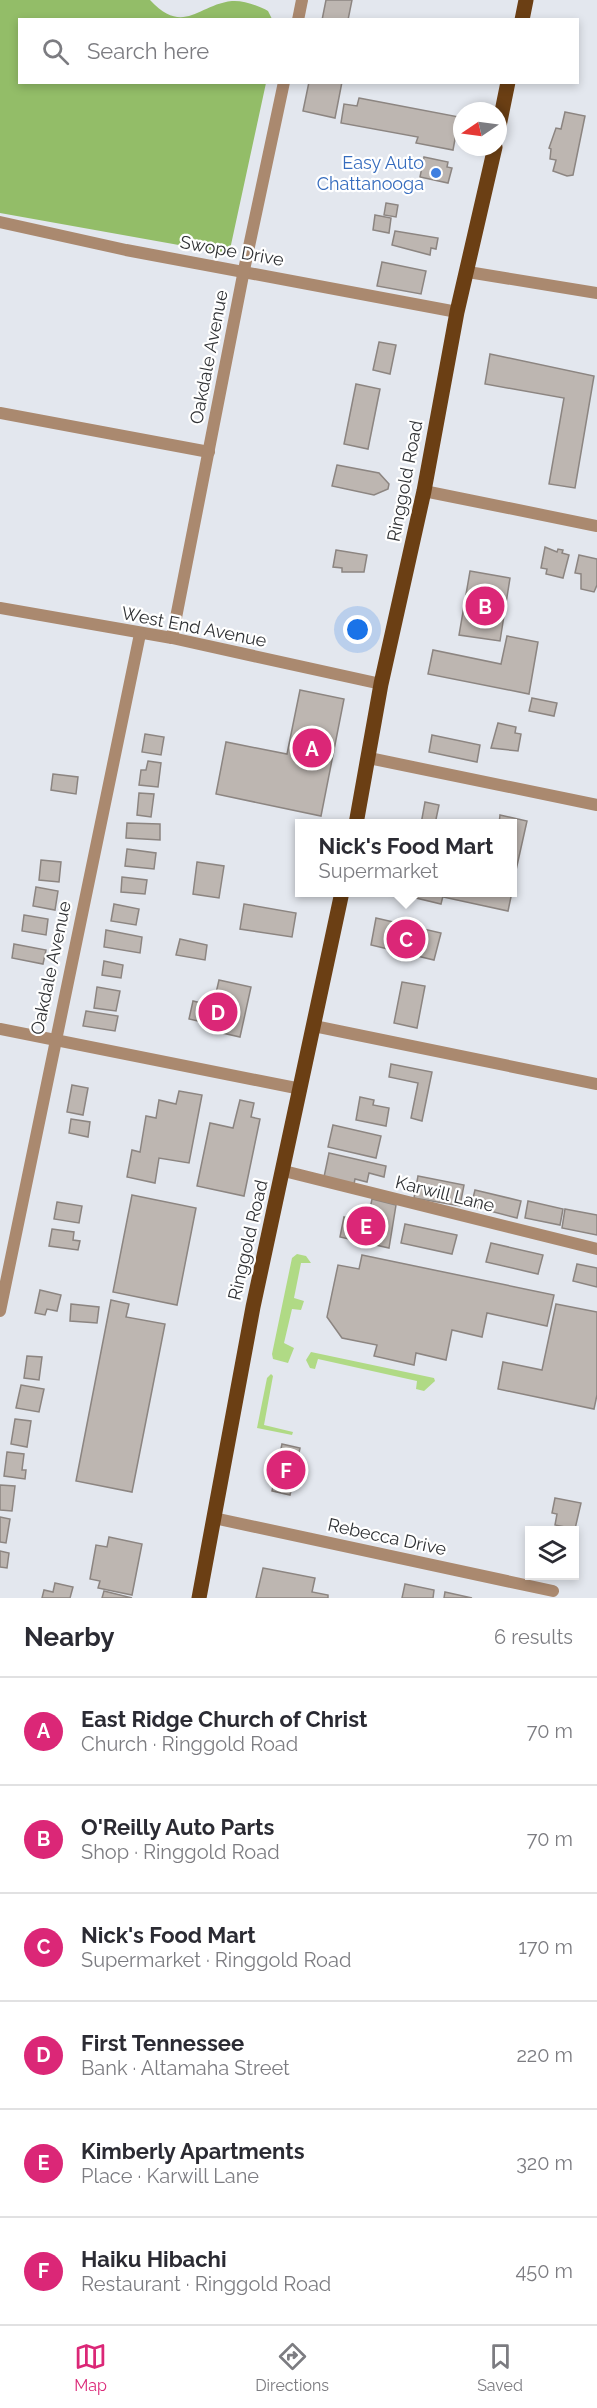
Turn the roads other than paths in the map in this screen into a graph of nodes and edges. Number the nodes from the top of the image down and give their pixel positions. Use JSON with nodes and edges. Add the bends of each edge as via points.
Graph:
{"nodes":[{"id":1,"x":302,"y":0,"type":"edge"},
{"id":2,"x":526,"y":0,"type":"edge"},
{"id":3,"x":298,"y":18,"type":"edge"},
{"id":4,"x":522,"y":18,"type":"edge"},
{"id":5,"x":284,"y":84,"type":"edge"},
{"id":6,"x":508,"y":84,"type":"edge"},
{"id":7,"x":504,"y":102,"type":"edge"},
{"id":8,"x":493,"y":156,"type":"edge"},
{"id":9,"x":0,"y":222,"type":"edge"},
{"id":10,"x":244,"y":270,"type":"junction"},
{"id":11,"x":468,"y":272,"type":"junction"},
{"id":12,"x":597,"y":292,"type":"edge"},
{"id":13,"x":457,"y":312,"type":"junction"},
{"id":14,"x":0,"y":413,"type":"edge"},
{"id":15,"x":209,"y":452,"type":"junction"},
{"id":16,"x":424,"y":491,"type":"junction"},
{"id":17,"x":597,"y":526,"type":"edge"},
{"id":18,"x":0,"y":608,"type":"edge"},
{"id":19,"x":140,"y":634,"type":"junction"},
{"id":20,"x":172,"y":638,"type":"junction"},
{"id":21,"x":381,"y":684,"type":"junction"},
{"id":22,"x":369,"y":758,"type":"junction"},
{"id":23,"x":597,"y":805,"type":"edge"},
{"id":24,"x":357,"y":819,"type":"edge"},
{"id":25,"x":341,"y":897,"type":"edge"},
{"id":26,"x":315,"y":1026,"type":"junction"},
{"id":27,"x":0,"y":1029,"type":"edge"},
{"id":28,"x":54,"y":1040,"type":"junction"},
{"id":29,"x":597,"y":1084,"type":"edge"},
{"id":30,"x":301,"y":1089,"type":"junction"},
{"id":31,"x":284,"y":1172,"type":"junction"},
{"id":32,"x":597,"y":1249,"type":"edge"},
{"id":33,"x":0,"y":1311,"type":"edge"},
{"id":34,"x":214,"y":1518,"type":"junction"},
{"id":35,"x":553,"y":1591,"type":"dead end"},
{"id":36,"x":199,"y":1598,"type":"edge"}],
"edges":[{"from":1,"to":3,"type":"street"},
{"from":2,"to":4,"type":"main road"},
{"from":5,"to":10,"type":"street","name":"Oakdale Avenue"},
{"from":6,"to":7,"type":"main road"},
{"from":8,"to":11,"type":"main road","name":"Ringgold Road"},
{"from":9,"to":10,"type":"street","name":"Swope Drive","via":[[126,250]]},
{"from":10,"to":13,"type":"street","name":"Swope Drive"},
{"from":10,"to":15,"type":"street","name":"Oakdale Avenue"},
{"from":11,"to":12,"type":"street"},
{"from":11,"to":13,"type":"main road","name":"Ringgold Road"},
{"from":13,"to":16,"type":"main road","name":"Ringgold Road"},
{"from":14,"to":15,"type":"street"},
{"from":15,"to":20,"type":"street","name":"Oakdale Avenue"},
{"from":16,"to":17,"type":"street"},
{"from":16,"to":21,"type":"main road","name":"Ringgold Road"},
{"from":18,"to":19,"type":"street","name":"West End Avenue"},
{"from":19,"to":20,"type":"street","name":"West End Avenue"},
{"from":19,"to":28,"type":"street","name":"Oakdale Avenue"},
{"from":20,"to":21,"type":"street","name":"West End Avenue"},
{"from":21,"to":22,"type":"main road","name":"Ringgold Road"},
{"from":22,"to":23,"type":"street"},
{"from":22,"to":24,"type":"main road","name":"Ringgold Road"},
{"from":25,"to":26,"type":"main road","name":"Ringgold Road"},
{"from":26,"to":29,"type":"street"},
{"from":26,"to":30,"type":"main road","name":"Ringgold Road"},
{"from":27,"to":28,"type":"street"},
{"from":28,"to":30,"type":"street"},
{"from":28,"to":33,"type":"street","name":"Oakdale Avenue"},
{"from":30,"to":31,"type":"main road","name":"Ringgold Road"},
{"from":31,"to":32,"type":"street","name":"Karwill Lane"},
{"from":31,"to":34,"type":"main road","name":"Ringgold Road","via":[[253,1307]]},
{"from":34,"to":35,"type":"street","name":"Rebecca Drive"},
{"from":34,"to":36,"type":"main road","name":"Ringgold Road"}]}
